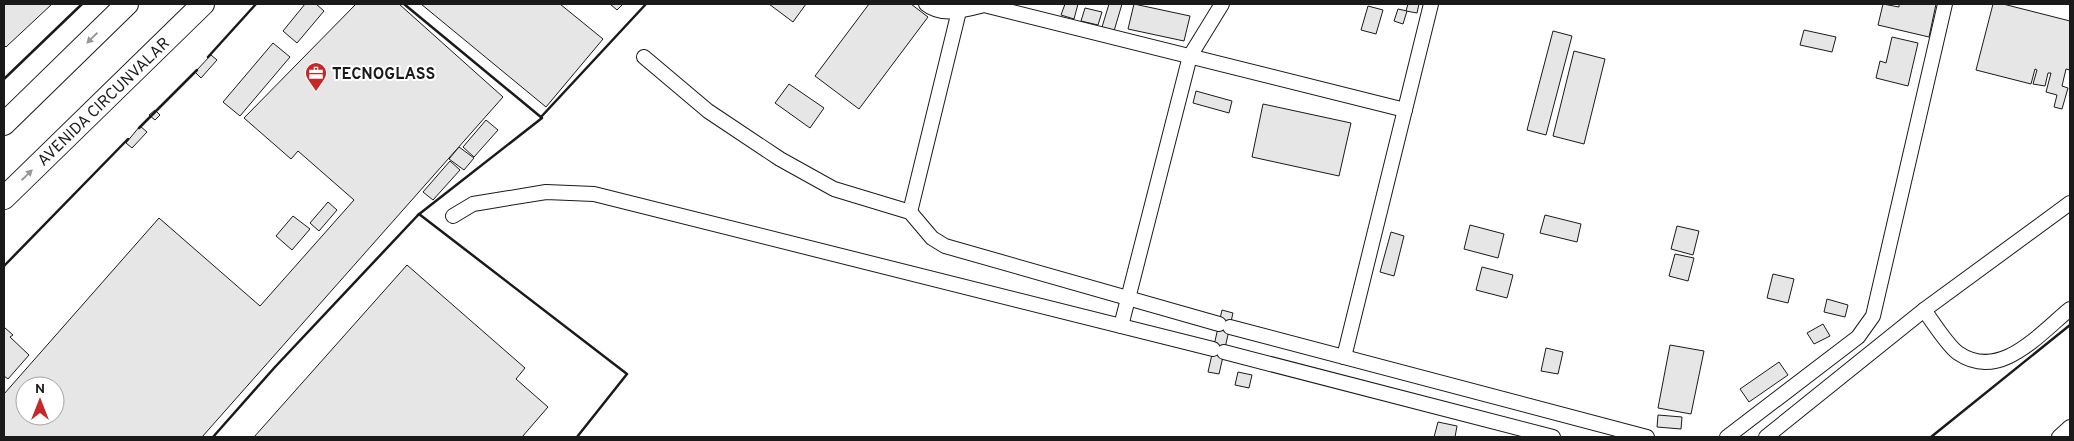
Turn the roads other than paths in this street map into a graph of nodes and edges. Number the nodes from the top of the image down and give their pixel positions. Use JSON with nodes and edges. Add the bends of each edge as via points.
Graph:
{"nodes":[{"id":1,"x":127,"y":4,"type":"edge"},
{"id":2,"x":203,"y":4,"type":"edge"},
{"id":3,"x":926,"y":4,"type":"edge"},
{"id":4,"x":984,"y":4,"type":"edge"},
{"id":5,"x":1222,"y":4,"type":"edge"},
{"id":6,"x":1431,"y":4,"type":"edge"},
{"id":7,"x":1945,"y":4,"type":"edge"},
{"id":8,"x":959,"y":11,"type":"junction"},
{"id":9,"x":1190,"y":56,"type":"junction"},
{"id":10,"x":644,"y":58,"type":"dead end"},
{"id":11,"x":1406,"y":110,"type":"junction"},
{"id":12,"x":4,"y":124,"type":"edge"},
{"id":13,"x":4,"y":198,"type":"edge"},
{"id":14,"x":2070,"y":203,"type":"edge"},
{"id":15,"x":910,"y":212,"type":"junction"},
{"id":16,"x":453,"y":216,"type":"dead end"},
{"id":17,"x":1128,"y":300,"type":"junction"},
{"id":18,"x":2070,"y":308,"type":"edge"},
{"id":19,"x":1924,"y":310,"type":"junction"},
{"id":20,"x":1121,"y":326,"type":"junction"},
{"id":21,"x":1344,"y":357,"type":"junction"},
{"id":22,"x":2070,"y":427,"type":"edge"},
{"id":23,"x":1553,"y":437,"type":"edge"},
{"id":24,"x":1647,"y":437,"type":"edge"},
{"id":25,"x":1727,"y":437,"type":"edge"},
{"id":26,"x":1766,"y":437,"type":"edge"},
{"id":27,"x":2059,"y":437,"type":"edge"}],
"edges":[{"from":1,"to":12,"type":"highway","one_way":true},
{"from":13,"to":2,"type":"highway","name":"AVENIDA CIRCUNVALAR","one_way":true},
{"from":3,"to":8,"type":"street","via":[[945,11]]},
{"from":4,"to":8,"type":"street"},
{"from":4,"to":9,"type":"street"},
{"from":5,"to":9,"type":"street"},
{"from":6,"to":11,"type":"street"},
{"from":7,"to":25,"type":"street","via":[[1873,316],[1858,337]]},
{"from":8,"to":15,"type":"street"},
{"from":9,"to":11,"type":"street"},
{"from":9,"to":17,"type":"street"},
{"from":10,"to":15,"type":"street","via":[[708,111],[780,159],[834,189]]},
{"from":11,"to":21,"type":"street"},
{"from":14,"to":19,"type":"street"},
{"from":15,"to":17,"type":"street","via":[[932,238],[944,246]]},
{"from":16,"to":20,"type":"street","via":[[473,204],[546,192],[594,194]]},
{"from":17,"to":20,"type":"street"},
{"from":17,"to":21,"type":"street"},
{"from":18,"to":19,"type":"street","via":[[2010,358],[1994,363],[1976,362],[1957,353]]},
{"from":19,"to":26,"type":"street"},
{"from":20,"to":23,"type":"street"},
{"from":21,"to":24,"type":"street"},
{"from":22,"to":27,"type":"street"}]}
